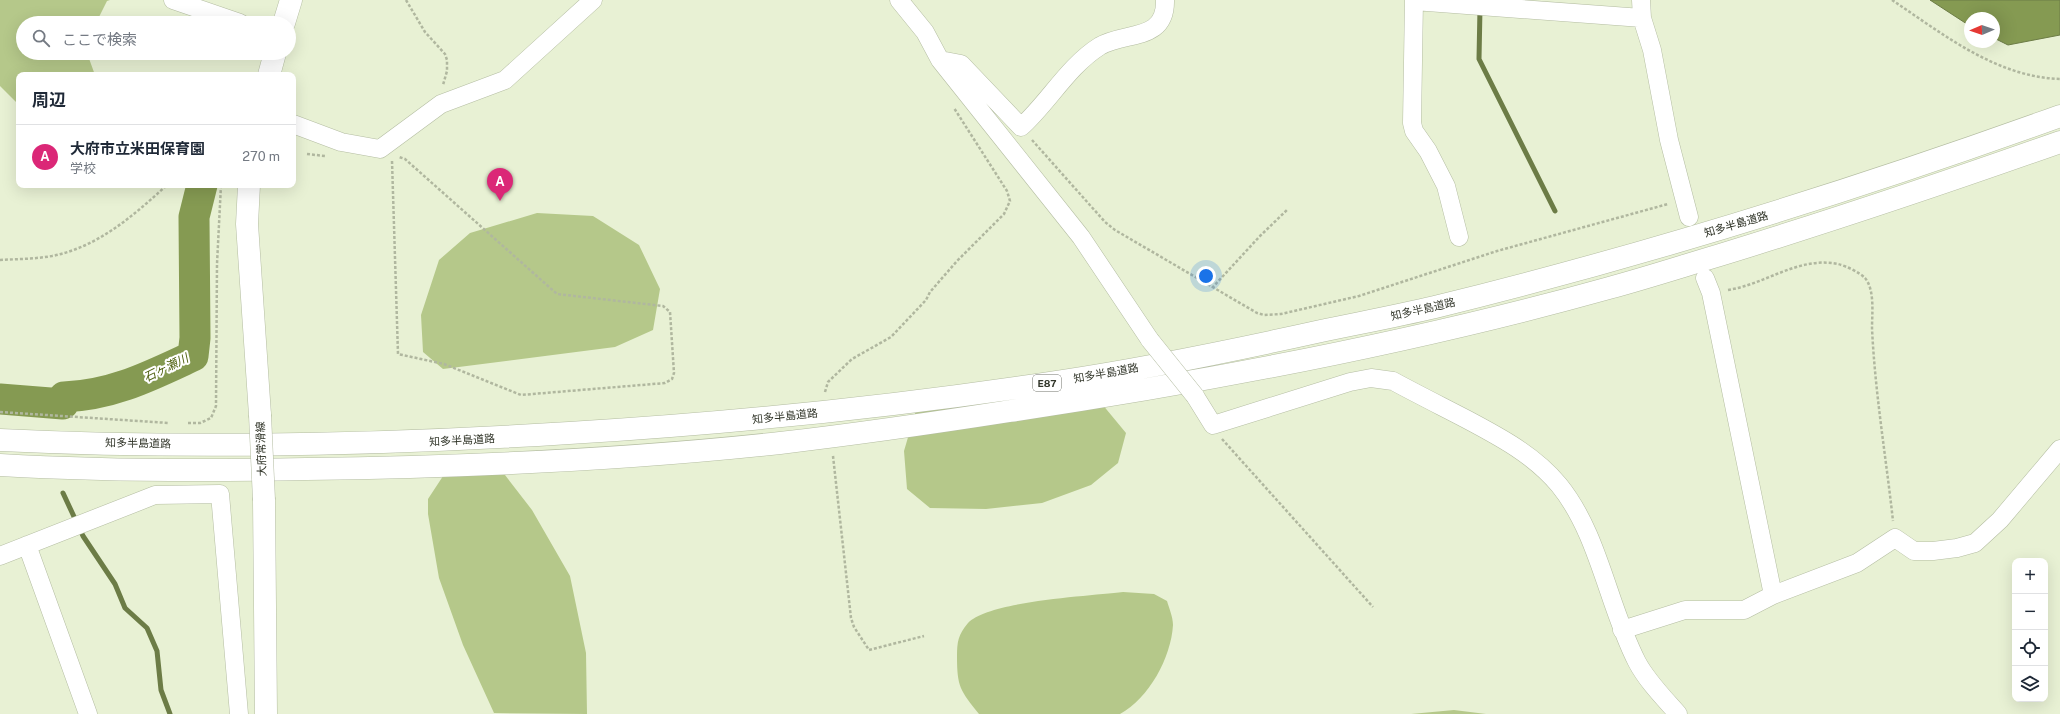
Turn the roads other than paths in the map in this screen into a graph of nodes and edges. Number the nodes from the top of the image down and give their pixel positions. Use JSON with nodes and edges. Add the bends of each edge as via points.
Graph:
{"nodes":[{"id":1,"x":173,"y":0,"type":"edge"},
{"id":2,"x":291,"y":0,"type":"edge"},
{"id":3,"x":593,"y":0,"type":"edge"},
{"id":4,"x":899,"y":0,"type":"edge"},
{"id":5,"x":1165,"y":0,"type":"edge"},
{"id":6,"x":1414,"y":0,"type":"edge"},
{"id":7,"x":1641,"y":0,"type":"edge"},
{"id":8,"x":220,"y":16,"type":"edge"},
{"id":9,"x":286,"y":16,"type":"edge"},
{"id":10,"x":1642,"y":18,"type":"junction"},
{"id":11,"x":273,"y":60,"type":"edge"},
{"id":12,"x":940,"y":60,"type":"junction"},
{"id":13,"x":270,"y":72,"type":"edge"},
{"id":14,"x":2060,"y":116,"type":"edge"},
{"id":15,"x":296,"y":125,"type":"edge"},
{"id":16,"x":2060,"y":142,"type":"edge"},
{"id":17,"x":249,"y":188,"type":"edge"},
{"id":18,"x":1689,"y":217,"type":"dead end"},
{"id":19,"x":1459,"y":237,"type":"dead end"},
{"id":20,"x":1708,"y":285,"type":"road end"},
{"id":21,"x":0,"y":440,"type":"edge"},
{"id":22,"x":2060,"y":449,"type":"edge"},
{"id":23,"x":0,"y":465,"type":"edge"},
{"id":24,"x":27,"y":545,"type":"junction"},
{"id":25,"x":0,"y":556,"type":"edge"},
{"id":26,"x":1773,"y":595,"type":"junction"},
{"id":27,"x":1622,"y":630,"type":"junction"},
{"id":28,"x":88,"y":714,"type":"edge"},
{"id":29,"x":239,"y":714,"type":"edge"},
{"id":30,"x":266,"y":714,"type":"edge"},
{"id":31,"x":1678,"y":714,"type":"edge"}],
"edges":[{"from":1,"to":8,"type":"street"},
{"from":2,"to":9,"type":"main road"},
{"from":3,"to":15,"type":"street","via":[[505,80],[444,103],[386,152],[341,142]]},
{"from":4,"to":12,"type":"street","via":[[925,32]]},
{"from":5,"to":12,"type":"street","via":[[1164,16],[1156,27],[1100,47],[1077,66],[1036,114],[1021,127],[961,64]]},
{"from":6,"to":10,"type":"street"},
{"from":6,"to":19,"type":"street","via":[[1412,123],[1446,186]]},
{"from":7,"to":10,"type":"street"},
{"from":10,"to":18,"type":"street","via":[[1652,50],[1669,140]]},
{"from":11,"to":13,"type":"main road"},
{"from":12,"to":27,"type":"street","bridge":true,"via":[[1081,237],[1150,340],[1214,425],[1350,382],[1371,378],[1393,381],[1508,442],[1533,459],[1559,485],[1571,502],[1586,533]]},
{"from":14,"to":21,"type":"main road","name":"知多半島道路","number":"E87","via":[[1938,160],[1787,209],[1603,263],[1431,308],[1238,349],[1065,381],[775,417],[659,428],[436,442],[214,445]]},
{"from":16,"to":23,"type":"main road","name":"知多半島道路","number":"E87","via":[[1941,185],[1610,288],[1437,332],[1242,373],[1067,403],[887,430],[778,443],[452,466],[215,471]]},
{"from":17,"to":30,"type":"main road","name":"大府常滑線","bridge":true,"via":[[247,224],[264,500]]},
{"from":20,"to":26,"type":"street"},
{"from":22,"to":26,"type":"street","via":[[2000,520],[1975,543],[1957,548],[1914,551],[1895,538],[1857,564]]},
{"from":24,"to":25,"type":"street"},
{"from":24,"to":28,"type":"street"},
{"from":24,"to":29,"type":"street","via":[[155,495],[220,494]]},
{"from":26,"to":27,"type":"street","via":[[1744,610],[1686,610]]},
{"from":27,"to":31,"type":"street","via":[[1637,663]]}]}
